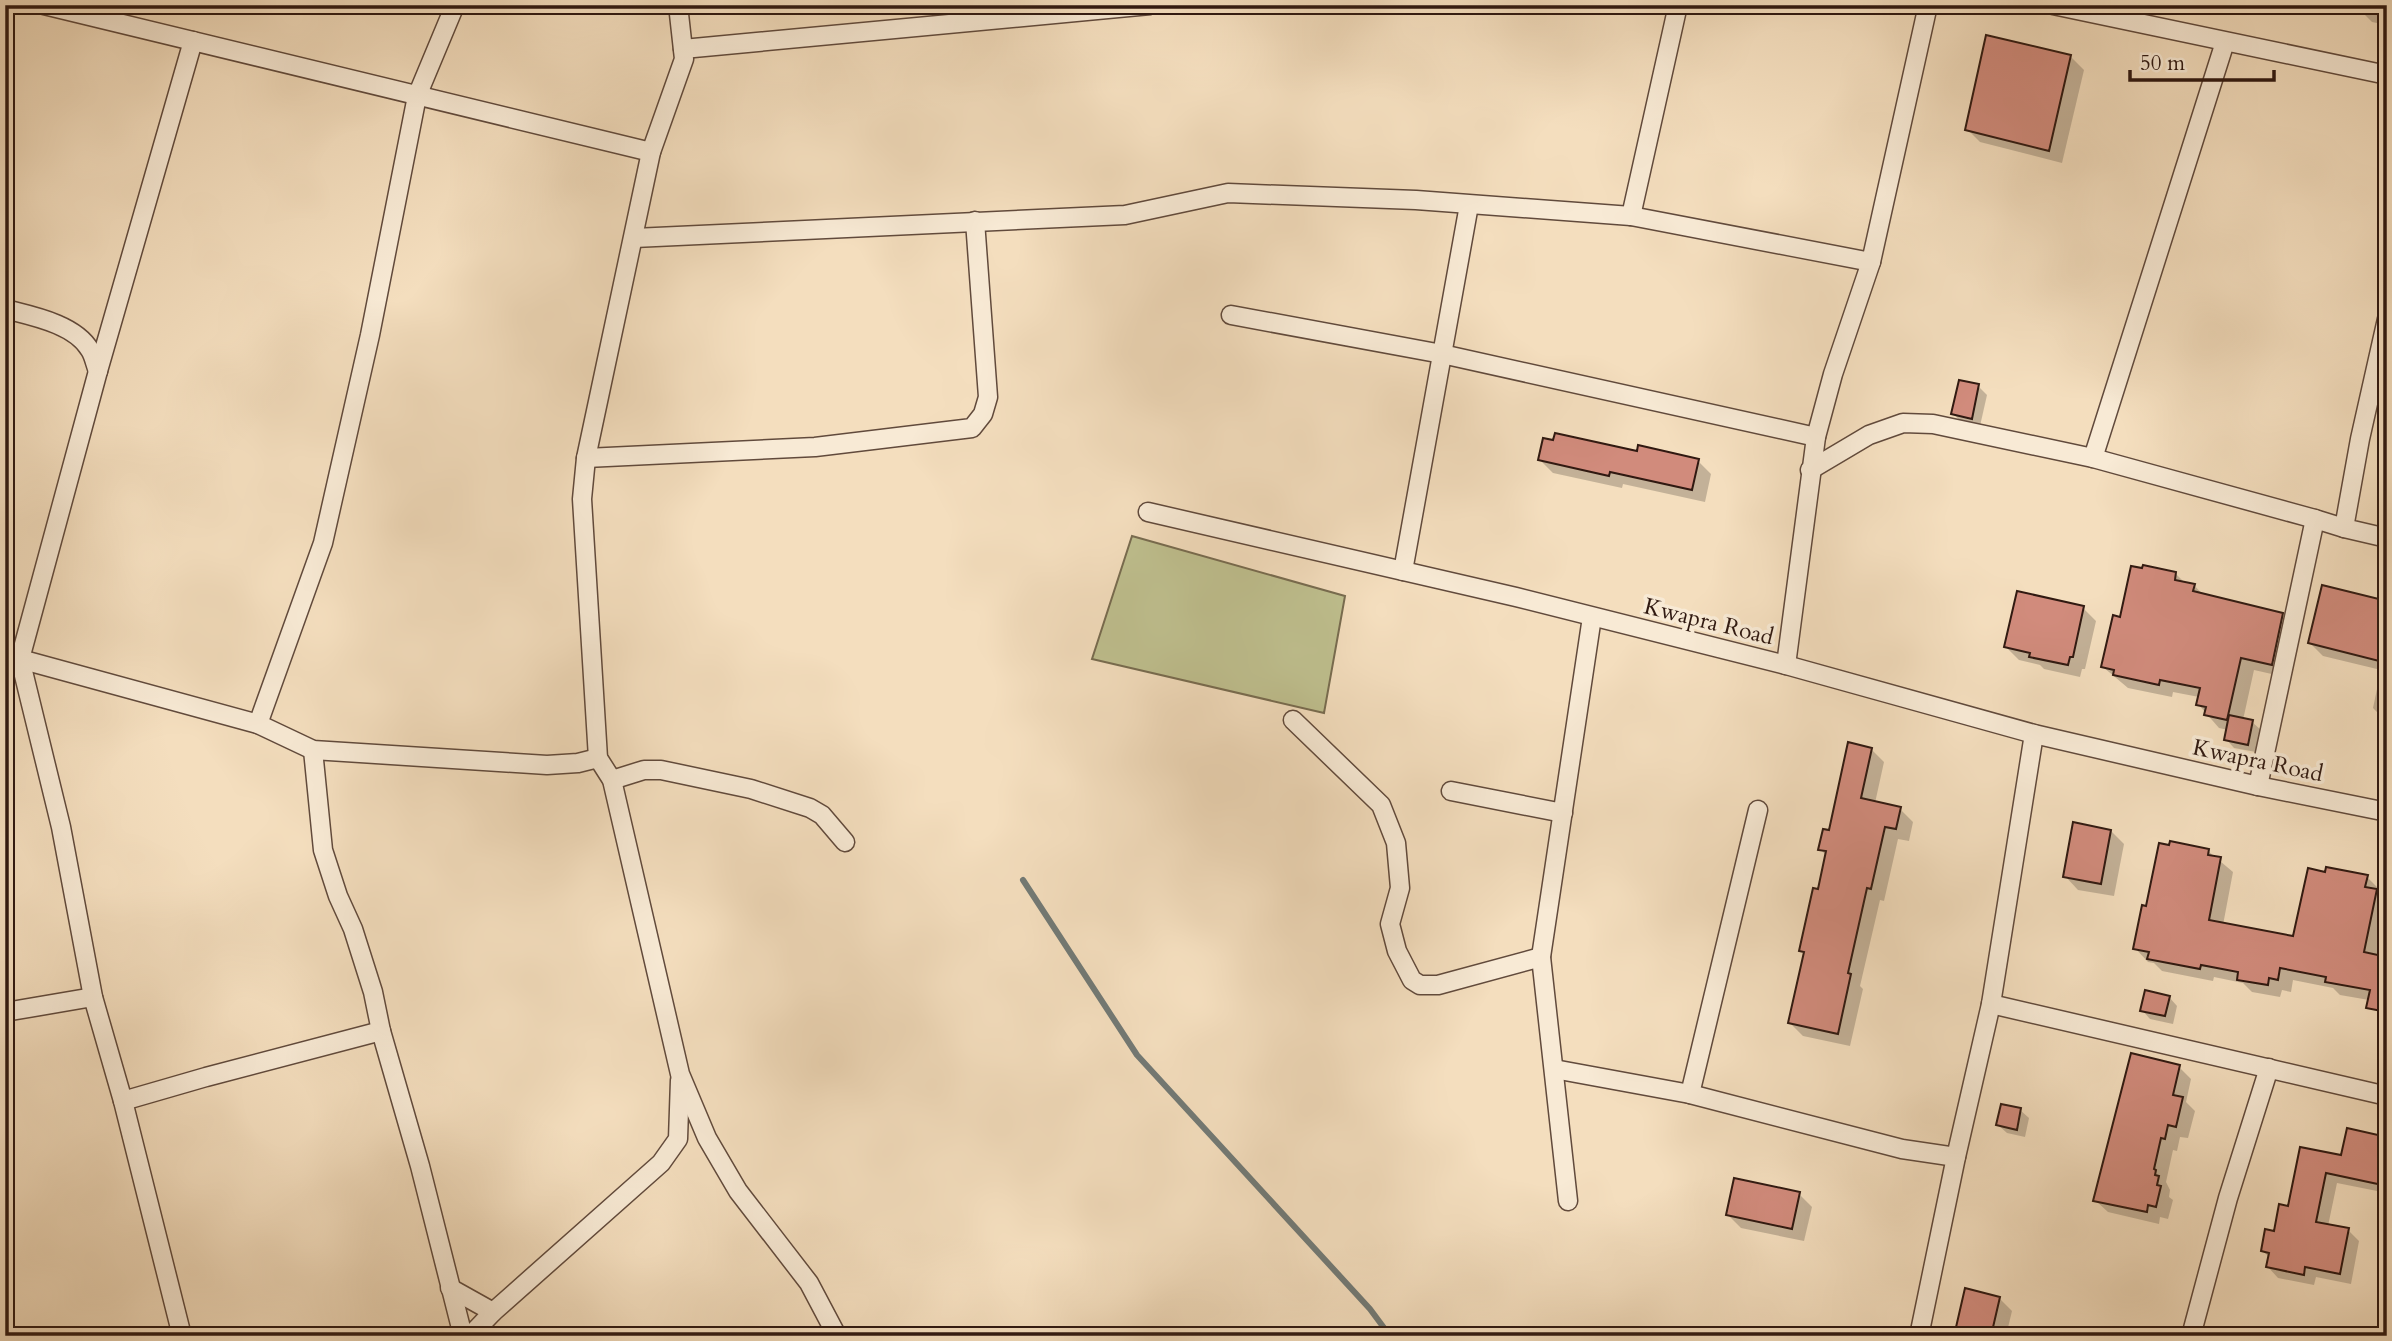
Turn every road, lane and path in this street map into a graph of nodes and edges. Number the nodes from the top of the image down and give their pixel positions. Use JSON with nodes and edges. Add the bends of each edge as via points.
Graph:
{"nodes":[{"id":1,"x":44,"y":5,"type":"edge"},
{"id":2,"x":456,"y":5,"type":"edge"},
{"id":3,"x":678,"y":5,"type":"edge"},
{"id":4,"x":1150,"y":5,"type":"edge"},
{"id":5,"x":1678,"y":5,"type":"edge"},
{"id":6,"x":1928,"y":5,"type":"edge"},
{"id":7,"x":2053,"y":5,"type":"edge"},
{"id":8,"x":193,"y":41,"type":"junction"},
{"id":9,"x":2225,"y":42,"type":"junction"},
{"id":10,"x":683,"y":49,"type":"junction"},
{"id":11,"x":2387,"y":75,"type":"edge"},
{"id":12,"x":417,"y":96,"type":"junction"},
{"id":13,"x":651,"y":152,"type":"junction"},
{"id":14,"x":1469,"y":205,"type":"junction"},
{"id":15,"x":1631,"y":216,"type":"junction"},
{"id":16,"x":975,"y":221,"type":"junction"},
{"id":17,"x":634,"y":238,"type":"junction"},
{"id":18,"x":1871,"y":262,"type":"junction"},
{"id":19,"x":5,"y":310,"type":"edge"},
{"id":20,"x":1231,"y":315,"type":"dead end"},
{"id":21,"x":2387,"y":319,"type":"edge"},
{"id":22,"x":1442,"y":354,"type":"junction"},
{"id":23,"x":98,"y":371,"type":"junction"},
{"id":24,"x":1815,"y":437,"type":"junction"},
{"id":25,"x":586,"y":457,"type":"junction"},
{"id":26,"x":2093,"y":458,"type":"junction"},
{"id":27,"x":1810,"y":470,"type":"junction"},
{"id":28,"x":1148,"y":513,"type":"dead end"},
{"id":29,"x":2315,"y":519,"type":"junction"},
{"id":30,"x":2344,"y":528,"type":"junction"},
{"id":31,"x":2387,"y":538,"type":"edge"},
{"id":32,"x":1403,"y":571,"type":"junction"},
{"id":33,"x":1592,"y":617,"type":"junction"},
{"id":34,"x":13,"y":659,"type":"edge"},
{"id":35,"x":1786,"y":665,"type":"junction"},
{"id":36,"x":1293,"y":720,"type":"dead end"},
{"id":37,"x":258,"y":724,"type":"junction"},
{"id":38,"x":2034,"y":734,"type":"junction"},
{"id":39,"x":313,"y":750,"type":"junction"},
{"id":40,"x":598,"y":758,"type":"junction"},
{"id":41,"x":612,"y":780,"type":"junction"},
{"id":42,"x":2258,"y":786,"type":"junction"},
{"id":43,"x":1451,"y":790,"type":"dead end"},
{"id":44,"x":1758,"y":810,"type":"dead end"},
{"id":45,"x":2387,"y":812,"type":"edge"},
{"id":46,"x":1563,"y":813,"type":"junction"},
{"id":47,"x":845,"y":842,"type":"dead end"},
{"id":48,"x":1541,"y":957,"type":"junction"},
{"id":49,"x":93,"y":997,"type":"junction"},
{"id":50,"x":1991,"y":1004,"type":"junction"},
{"id":51,"x":5,"y":1012,"type":"edge"},
{"id":52,"x":381,"y":1031,"type":"junction"},
{"id":53,"x":2269,"y":1068,"type":"junction"},
{"id":54,"x":1554,"y":1069,"type":"junction"},
{"id":55,"x":680,"y":1074,"type":"junction"},
{"id":56,"x":1689,"y":1094,"type":"junction"},
{"id":57,"x":2387,"y":1096,"type":"edge"},
{"id":58,"x":123,"y":1101,"type":"junction"},
{"id":59,"x":1956,"y":1157,"type":"junction"},
{"id":60,"x":1568,"y":1201,"type":"dead end"},
{"id":61,"x":450,"y":1288,"type":"junction"},
{"id":62,"x":493,"y":1312,"type":"junction"},
{"id":63,"x":182,"y":1336,"type":"edge"},
{"id":64,"x":463,"y":1336,"type":"edge"},
{"id":65,"x":470,"y":1336,"type":"edge"},
{"id":66,"x":837,"y":1336,"type":"edge"},
{"id":67,"x":1919,"y":1336,"type":"edge"},
{"id":68,"x":2191,"y":1336,"type":"edge"}],
"edges":[{"from":1,"to":8,"type":"street"},
{"from":2,"to":12,"type":"street"},
{"from":3,"to":10,"type":"street"},
{"from":4,"to":10,"type":"street"},
{"from":5,"to":15,"type":"street"},
{"from":6,"to":18,"type":"street"},
{"from":7,"to":9,"type":"street"},
{"from":8,"to":12,"type":"street"},
{"from":8,"to":23,"type":"street"},
{"from":9,"to":11,"type":"street"},
{"from":9,"to":26,"type":"street"},
{"from":10,"to":13,"type":"street","via":[[684,59]]},
{"from":12,"to":13,"type":"street"},
{"from":12,"to":37,"type":"street","via":[[323,543]]},
{"from":13,"to":17,"type":"street"},
{"from":14,"to":15,"type":"street"},
{"from":14,"to":16,"type":"street","via":[[1228,193],[1125,215]]},
{"from":14,"to":22,"type":"street"},
{"from":15,"to":18,"type":"street"},
{"from":16,"to":17,"type":"street"},
{"from":16,"to":25,"type":"street","via":[[988,397],[972,428],[815,446]]},
{"from":17,"to":25,"type":"street"},
{"from":18,"to":24,"type":"street"},
{"from":19,"to":23,"type":"street","via":[[77,334],[90,349]]},
{"from":20,"to":22,"type":"street"},
{"from":21,"to":30,"type":"street"},
{"from":22,"to":24,"type":"street"},
{"from":22,"to":32,"type":"street"},
{"from":23,"to":34,"type":"street"},
{"from":24,"to":27,"type":"street"},
{"from":25,"to":40,"type":"street","via":[[582,499]]},
{"from":26,"to":27,"type":"street","via":[[1933,424],[1903,423],[1869,435]]},
{"from":26,"to":29,"type":"street"},
{"from":27,"to":35,"type":"street"},
{"from":28,"to":32,"type":"street","name":"Kwapra Road"},
{"from":29,"to":30,"type":"street"},
{"from":29,"to":42,"type":"street"},
{"from":30,"to":31,"type":"street"},
{"from":32,"to":33,"type":"street","name":"Kwapra Road"},
{"from":33,"to":35,"type":"street","name":"Kwapra Road"},
{"from":33,"to":46,"type":"street"},
{"from":34,"to":37,"type":"street"},
{"from":34,"to":49,"type":"street","via":[[61,827]]},
{"from":35,"to":38,"type":"street","name":"Kwapra Road"},
{"from":36,"to":48,"type":"street","via":[[1381,805],[1396,843],[1400,888],[1390,924],[1412,980],[1438,985]]},
{"from":37,"to":39,"type":"street"},
{"from":38,"to":42,"type":"street","name":"Kwapra Road"},
{"from":38,"to":50,"type":"street"},
{"from":39,"to":40,"type":"street","via":[[547,765]]},
{"from":39,"to":52,"type":"street","via":[[323,850],[353,929]]},
{"from":40,"to":41,"type":"street"},
{"from":41,"to":47,"type":"street","via":[[661,770],[751,789],[810,808]]},
{"from":41,"to":55,"type":"street"},
{"from":42,"to":45,"type":"street","name":"Kwapra Road"},
{"from":43,"to":46,"type":"street"},
{"from":44,"to":56,"type":"street"},
{"from":46,"to":48,"type":"street"},
{"from":48,"to":54,"type":"street"},
{"from":49,"to":51,"type":"street"},
{"from":49,"to":58,"type":"street"},
{"from":50,"to":53,"type":"street"},
{"from":50,"to":59,"type":"street"},
{"from":52,"to":58,"type":"street"},
{"from":52,"to":61,"type":"street"},
{"from":53,"to":57,"type":"street"},
{"from":53,"to":68,"type":"street"},
{"from":54,"to":56,"type":"street"},
{"from":54,"to":60,"type":"street"},
{"from":55,"to":62,"type":"street","via":[[678,1139],[661,1163]]},
{"from":55,"to":66,"type":"street","via":[[707,1138],[738,1191],[809,1283]]},
{"from":56,"to":59,"type":"street","via":[[1902,1149]]},
{"from":58,"to":63,"type":"street"},
{"from":59,"to":67,"type":"street"},
{"from":61,"to":62,"type":"street"},
{"from":61,"to":64,"type":"street"},
{"from":62,"to":65,"type":"street"}]}
